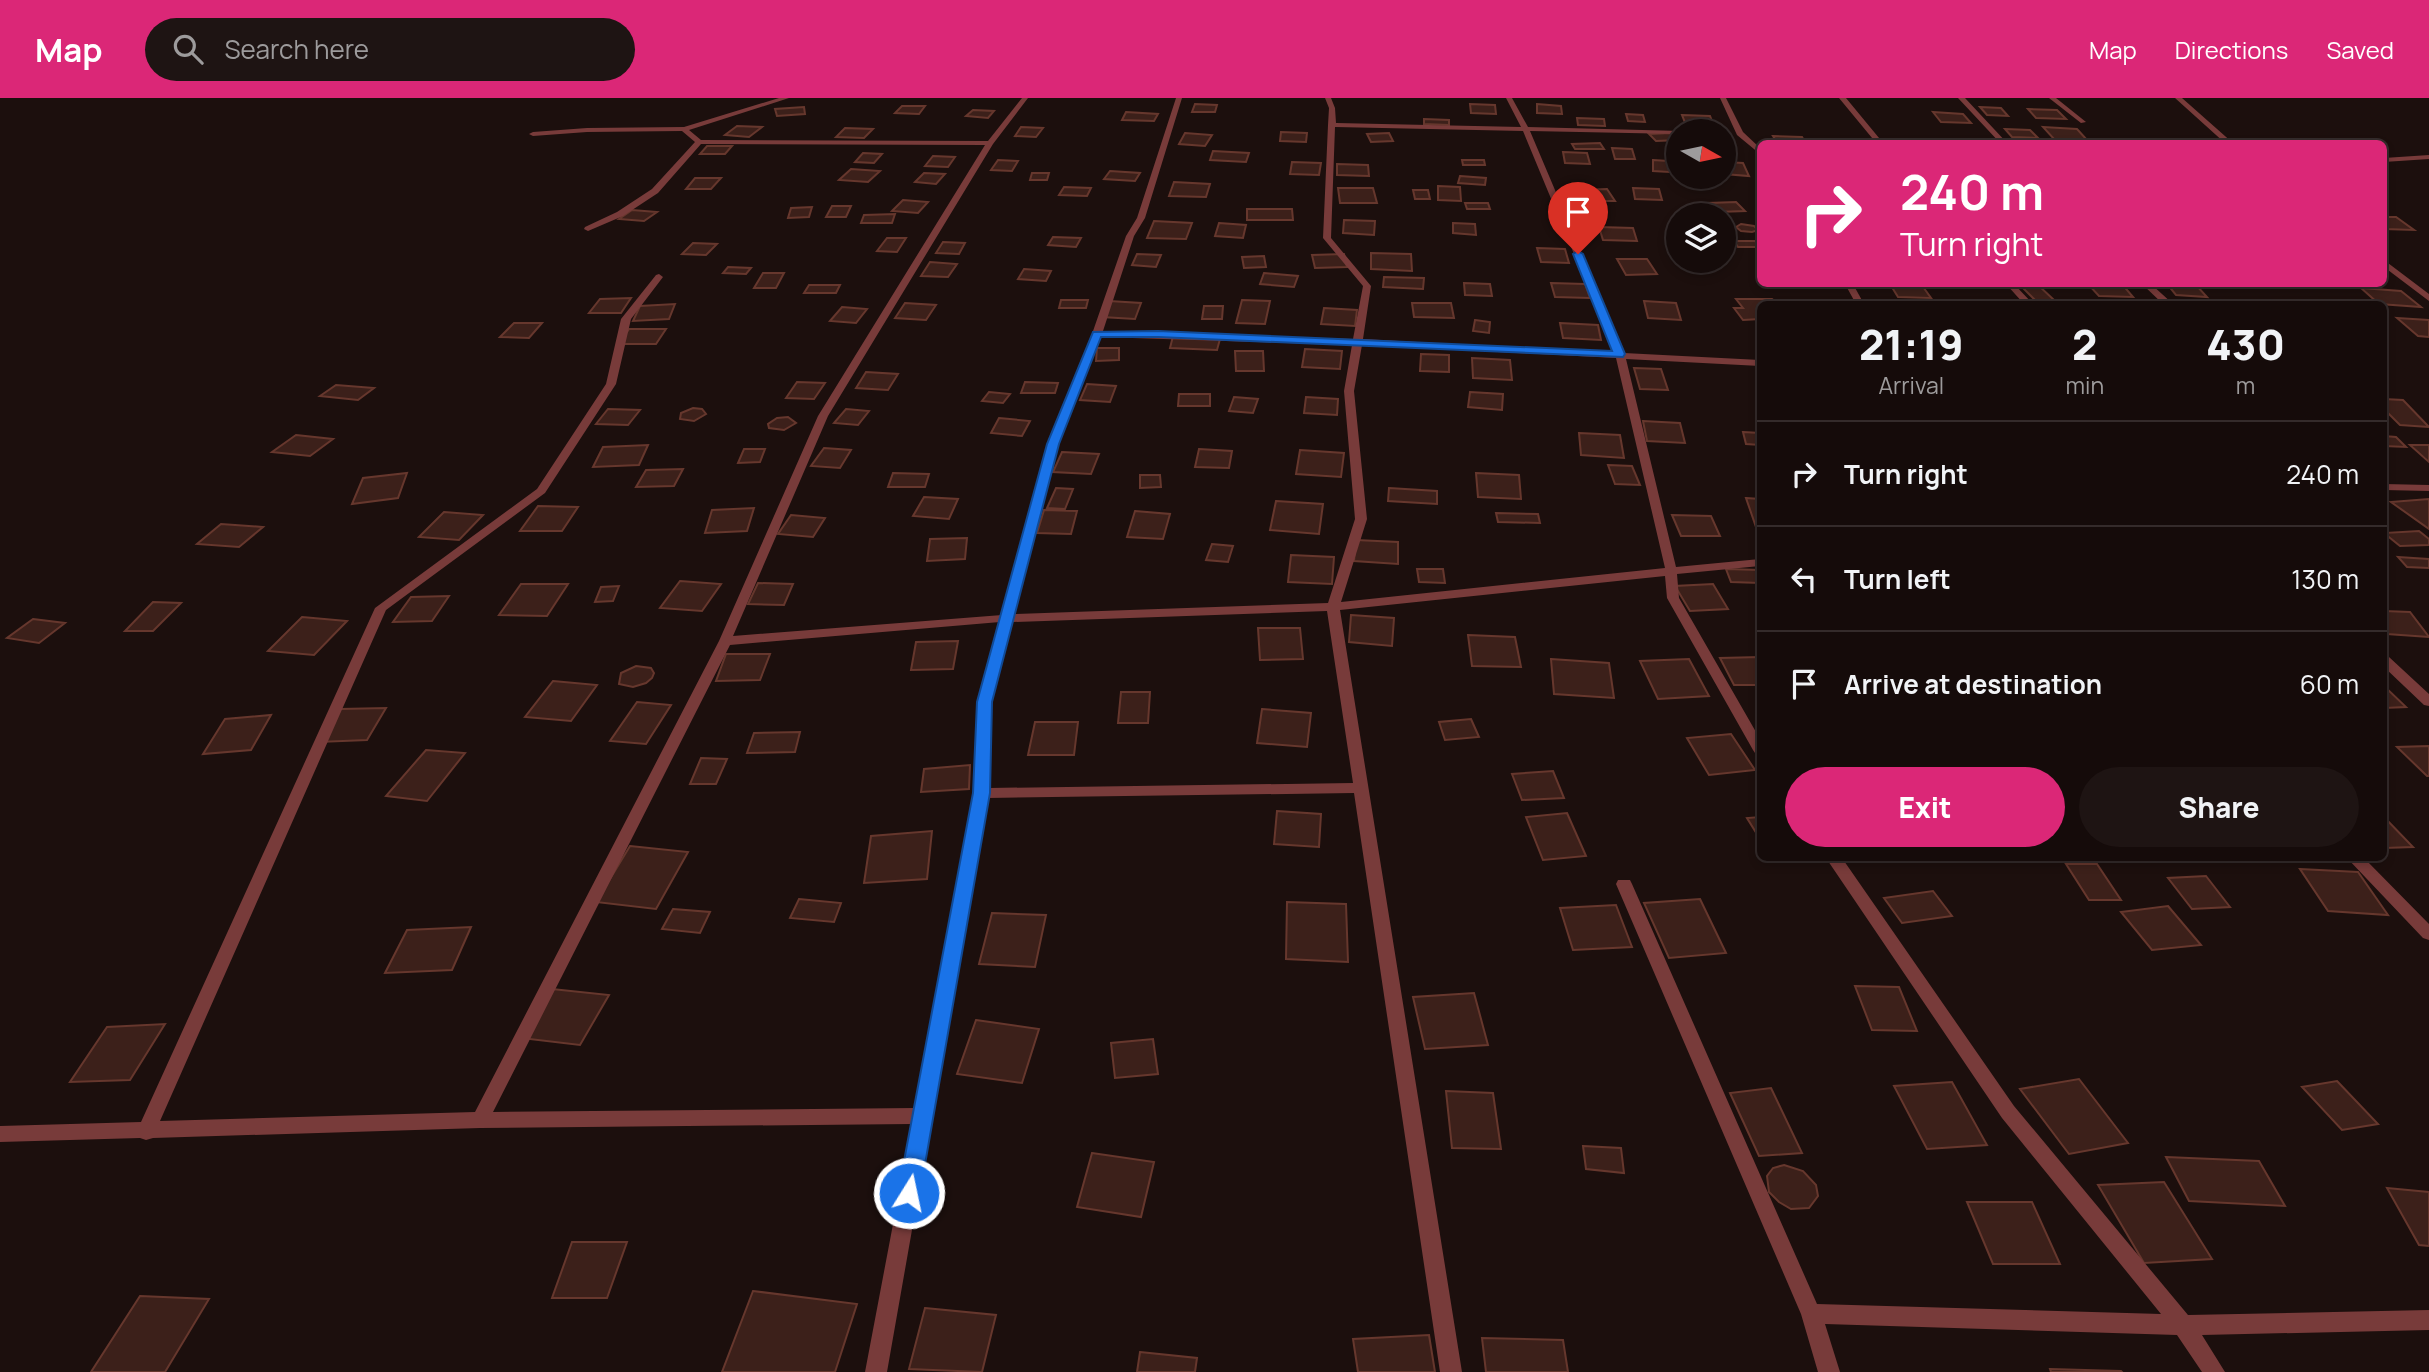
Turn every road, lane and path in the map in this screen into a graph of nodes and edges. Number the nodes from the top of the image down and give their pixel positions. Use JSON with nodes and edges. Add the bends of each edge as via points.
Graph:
{"nodes":[{"id":1,"x":786,"y":98,"type":"edge"},
{"id":2,"x":1024,"y":98,"type":"edge"},
{"id":3,"x":1179,"y":98,"type":"edge"},
{"id":4,"x":1328,"y":98,"type":"edge"},
{"id":5,"x":1509,"y":98,"type":"edge"},
{"id":6,"x":1723,"y":98,"type":"edge"},
{"id":7,"x":1842,"y":98,"type":"edge"},
{"id":8,"x":1961,"y":98,"type":"edge"},
{"id":9,"x":2052,"y":98,"type":"edge"},
{"id":10,"x":2178,"y":98,"type":"edge"},
{"id":11,"x":2084,"y":122,"type":"dead end"},
{"id":12,"x":1332,"y":125,"type":"junction"},
{"id":13,"x":684,"y":129,"type":"junction"},
{"id":14,"x":1526,"y":130,"type":"junction"},
{"id":15,"x":1666,"y":132,"type":"edge"},
{"id":16,"x":533,"y":134,"type":"dead end"},
{"id":17,"x":1878,"y":140,"type":"edge"},
{"id":18,"x":2001,"y":140,"type":"edge"},
{"id":19,"x":2226,"y":140,"type":"edge"},
{"id":20,"x":699,"y":142,"type":"junction"},
{"id":21,"x":990,"y":143,"type":"junction"},
{"id":22,"x":1757,"y":150,"type":"edge"},
{"id":23,"x":2429,"y":157,"type":"edge"},
{"id":24,"x":2387,"y":160,"type":"edge"},
{"id":25,"x":588,"y":229,"type":"dead end"},
{"id":26,"x":2387,"y":266,"type":"edge"},
{"id":27,"x":2387,"y":276,"type":"edge"},
{"id":28,"x":659,"y":277,"type":"dead end"},
{"id":29,"x":2400,"y":277,"type":"junction"},
{"id":30,"x":2013,"y":287,"type":"edge"},
{"id":31,"x":2149,"y":287,"type":"edge"},
{"id":32,"x":2429,"y":298,"type":"edge"},
{"id":33,"x":2026,"y":301,"type":"edge"},
{"id":34,"x":2165,"y":301,"type":"edge"},
{"id":35,"x":1097,"y":334,"type":"junction"},
{"id":36,"x":1357,"y":342,"type":"junction"},
{"id":37,"x":1619,"y":354,"type":"junction"},
{"id":38,"x":1757,"y":363,"type":"edge"},
{"id":39,"x":2387,"y":487,"type":"edge"},
{"id":40,"x":2429,"y":488,"type":"edge"},
{"id":41,"x":1757,"y":562,"type":"edge"},
{"id":42,"x":1671,"y":570,"type":"junction"},
{"id":43,"x":1333,"y":607,"type":"junction"},
{"id":44,"x":1006,"y":618,"type":"junction"},
{"id":45,"x":725,"y":640,"type":"junction"},
{"id":46,"x":2387,"y":663,"type":"edge"},
{"id":47,"x":2429,"y":702,"type":"edge"},
{"id":48,"x":1757,"y":745,"type":"edge"},
{"id":49,"x":1359,"y":788,"type":"junction"},
{"id":50,"x":982,"y":793,"type":"junction"},
{"id":51,"x":1836,"y":861,"type":"edge"},
{"id":52,"x":2358,"y":861,"type":"edge"},
{"id":53,"x":1624,"y":884,"type":"dead end"},
{"id":54,"x":2429,"y":934,"type":"edge"},
{"id":55,"x":922,"y":1116,"type":"junction"},
{"id":56,"x":480,"y":1120,"type":"junction"},
{"id":57,"x":146,"y":1132,"type":"junction"},
{"id":58,"x":0,"y":1134,"type":"edge"},
{"id":59,"x":1811,"y":1314,"type":"junction"},
{"id":60,"x":2429,"y":1320,"type":"edge"},
{"id":61,"x":2183,"y":1325,"type":"junction"},
{"id":62,"x":876,"y":1372,"type":"edge"},
{"id":63,"x":1451,"y":1372,"type":"edge"},
{"id":64,"x":1829,"y":1372,"type":"edge"},
{"id":65,"x":2214,"y":1372,"type":"edge"}],
"edges":[{"from":1,"to":13,"type":"street"},
{"from":2,"to":21,"type":"street"},
{"from":3,"to":35,"type":"street"},
{"from":4,"to":12,"type":"street"},
{"from":5,"to":14,"type":"street"},
{"from":6,"to":22,"type":"street","via":[[1736,133]]},
{"from":7,"to":17,"type":"street"},
{"from":8,"to":18,"type":"street"},
{"from":9,"to":11,"type":"street"},
{"from":10,"to":19,"type":"street"},
{"from":12,"to":14,"type":"street"},
{"from":12,"to":36,"type":"street","via":[[1327,238],[1367,286]]},
{"from":13,"to":16,"type":"street"},
{"from":13,"to":20,"type":"street"},
{"from":14,"to":15,"type":"street"},
{"from":14,"to":37,"type":"street"},
{"from":20,"to":21,"type":"street"},
{"from":20,"to":25,"type":"street","via":[[655,191]]},
{"from":21,"to":45,"type":"street","via":[[823,416]]},
{"from":23,"to":24,"type":"street"},
{"from":26,"to":29,"type":"street"},
{"from":27,"to":29,"type":"street"},
{"from":28,"to":57,"type":"street","via":[[626,319],[611,384],[541,491],[381,608]]},
{"from":29,"to":32,"type":"street"},
{"from":30,"to":33,"type":"street"},
{"from":31,"to":34,"type":"street"},
{"from":35,"to":36,"type":"street"},
{"from":35,"to":44,"type":"street","via":[[1053,444]]},
{"from":36,"to":37,"type":"street"},
{"from":36,"to":43,"type":"street","via":[[1349,391],[1361,519]]},
{"from":37,"to":38,"type":"street"},
{"from":37,"to":42,"type":"street"},
{"from":39,"to":40,"type":"street"},
{"from":41,"to":42,"type":"street"},
{"from":42,"to":43,"type":"street"},
{"from":42,"to":48,"type":"street","via":[[1673,598]]},
{"from":43,"to":44,"type":"street"},
{"from":43,"to":49,"type":"street"},
{"from":44,"to":45,"type":"street"},
{"from":44,"to":50,"type":"street","via":[[985,702]]},
{"from":45,"to":56,"type":"street"},
{"from":46,"to":47,"type":"street"},
{"from":49,"to":50,"type":"street"},
{"from":49,"to":63,"type":"street"},
{"from":50,"to":55,"type":"street"},
{"from":51,"to":61,"type":"street","via":[[2008,1112]]},
{"from":52,"to":54,"type":"street"},
{"from":53,"to":59,"type":"street"},
{"from":55,"to":56,"type":"street"},
{"from":55,"to":62,"type":"street"},
{"from":56,"to":57,"type":"street"},
{"from":57,"to":58,"type":"street"},
{"from":59,"to":61,"type":"street"},
{"from":59,"to":64,"type":"street"},
{"from":60,"to":61,"type":"street"},
{"from":61,"to":65,"type":"street"}]}
